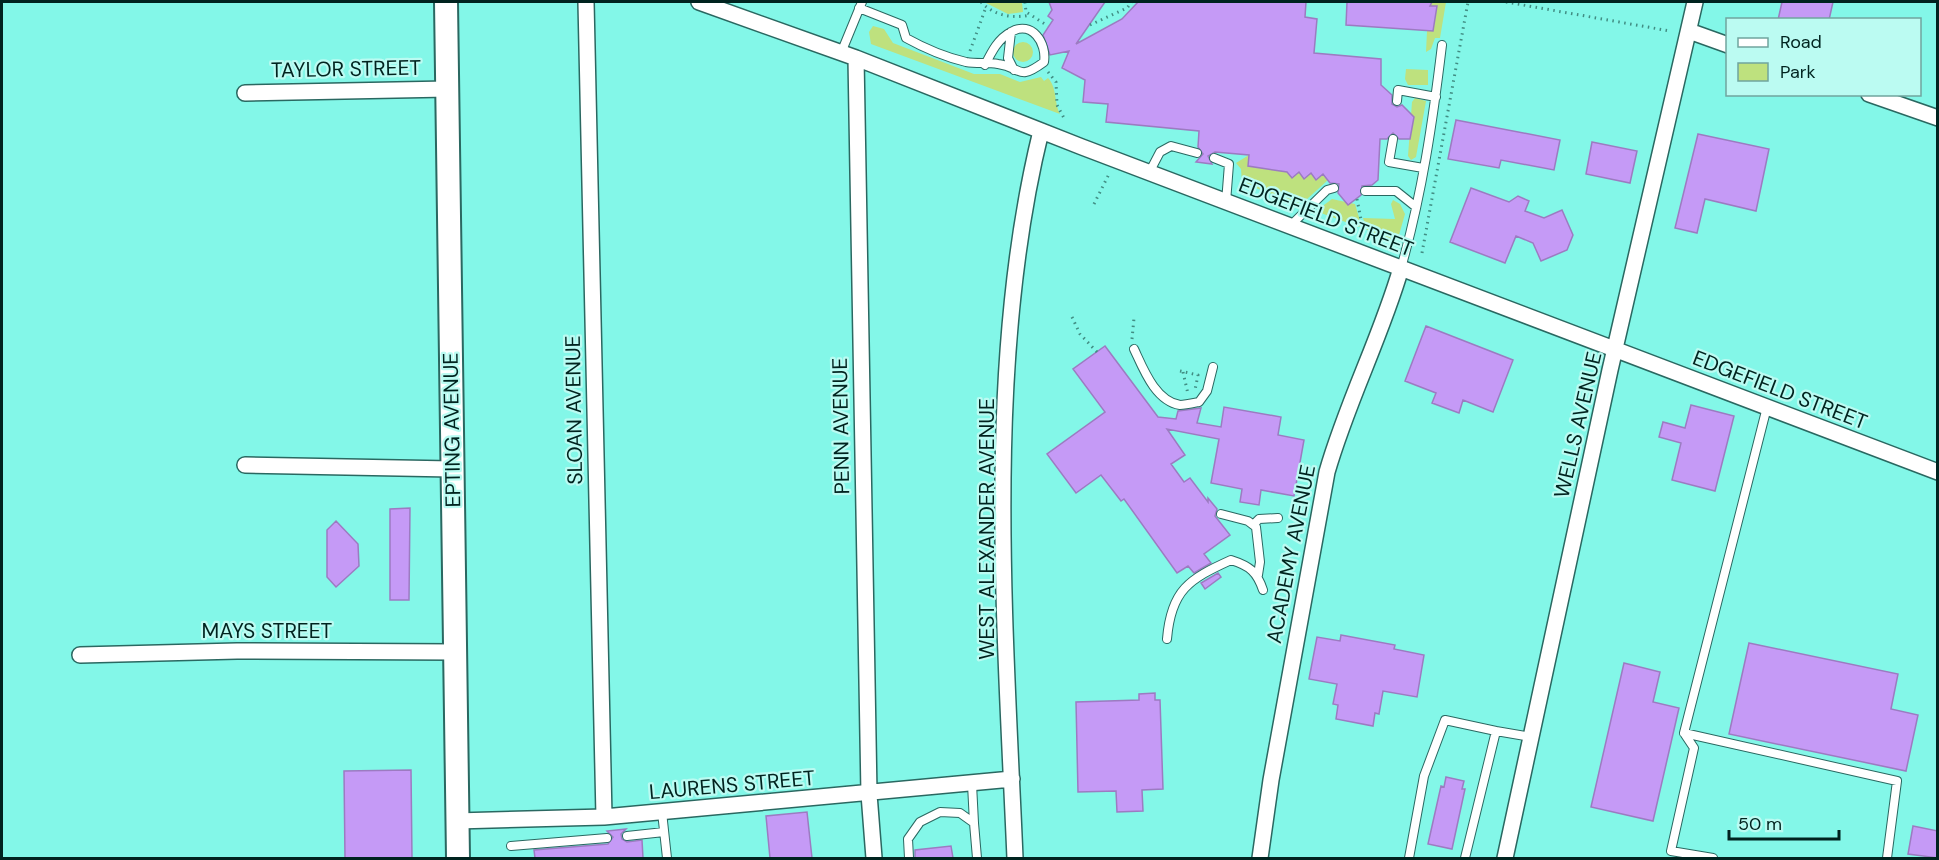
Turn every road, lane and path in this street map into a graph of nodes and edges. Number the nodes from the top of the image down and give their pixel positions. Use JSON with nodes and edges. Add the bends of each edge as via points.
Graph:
{"nodes":[{"id":1,"x":446,"y":2,"type":"edge"},
{"id":2,"x":586,"y":2,"type":"edge"},
{"id":3,"x":699,"y":2,"type":"edge"},
{"id":4,"x":981,"y":2,"type":"edge"},
{"id":5,"x":1025,"y":2,"type":"edge"},
{"id":6,"x":1132,"y":2,"type":"edge"},
{"id":7,"x":1468,"y":2,"type":"edge"},
{"id":8,"x":1506,"y":2,"type":"edge"},
{"id":9,"x":1695,"y":2,"type":"edge"},
{"id":10,"x":861,"y":5,"type":"edge"},
{"id":11,"x":986,"y":7,"type":"junction"},
{"id":12,"x":1030,"y":15,"type":"junction"},
{"id":13,"x":1090,"y":25,"type":"dead end"},
{"id":14,"x":1048,"y":26,"type":"dead end"},
{"id":15,"x":1670,"y":31,"type":"dead end"},
{"id":16,"x":1689,"y":31,"type":"junction"},
{"id":17,"x":1011,"y":32,"type":"junction"},
{"id":18,"x":1726,"y":44,"type":"edge"},
{"id":19,"x":1442,"y":45,"type":"dead end"},
{"id":20,"x":849,"y":55,"type":"junction"},
{"id":21,"x":986,"y":62,"type":"junction"},
{"id":22,"x":1053,"y":64,"type":"dead end"},
{"id":23,"x":1014,"y":71,"type":"junction"},
{"id":24,"x":448,"y":89,"type":"junction"},
{"id":25,"x":245,"y":93,"type":"dead end"},
{"id":26,"x":1875,"y":96,"type":"edge"},
{"id":27,"x":1436,"y":97,"type":"junction"},
{"id":28,"x":1397,"y":101,"type":"dead end"},
{"id":29,"x":1938,"y":118,"type":"edge"},
{"id":30,"x":1065,"y":120,"type":"dead end"},
{"id":31,"x":1041,"y":131,"type":"junction"},
{"id":32,"x":1393,"y":139,"type":"dead end"},
{"id":33,"x":1197,"y":153,"type":"dead end"},
{"id":34,"x":1214,"y":158,"type":"dead end"},
{"id":35,"x":1423,"y":168,"type":"junction"},
{"id":36,"x":1149,"y":172,"type":"junction"},
{"id":37,"x":1110,"y":174,"type":"dead end"},
{"id":38,"x":1334,"y":188,"type":"dead end"},
{"id":39,"x":1365,"y":191,"type":"dead end"},
{"id":40,"x":1357,"y":198,"type":"dead end"},
{"id":41,"x":1226,"y":202,"type":"junction"},
{"id":42,"x":1094,"y":204,"type":"dead end"},
{"id":43,"x":1416,"y":207,"type":"junction"},
{"id":44,"x":1290,"y":226,"type":"junction"},
{"id":45,"x":1363,"y":230,"type":"dead end"},
{"id":46,"x":1422,"y":253,"type":"dead end"},
{"id":47,"x":1401,"y":268,"type":"junction"},
{"id":48,"x":1072,"y":317,"type":"dead end"},
{"id":49,"x":1134,"y":318,"type":"dead end"},
{"id":50,"x":1133,"y":347,"type":"joint"},
{"id":51,"x":1616,"y":349,"type":"junction"},
{"id":52,"x":1097,"y":352,"type":"dead end"},
{"id":53,"x":1213,"y":366,"type":"dead end"},
{"id":54,"x":1203,"y":397,"type":"junction"},
{"id":55,"x":1190,"y":400,"type":"dead end"},
{"id":56,"x":1767,"y":407,"type":"junction"},
{"id":57,"x":245,"y":465,"type":"dead end"},
{"id":58,"x":452,"y":469,"type":"junction"},
{"id":59,"x":1938,"y":472,"type":"edge"},
{"id":60,"x":1221,"y":514,"type":"dead end"},
{"id":61,"x":1278,"y":518,"type":"dead end"},
{"id":62,"x":1253,"y":525,"type":"junction"},
{"id":63,"x":1258,"y":575,"type":"junction"},
{"id":64,"x":1263,"y":590,"type":"dead end"},
{"id":65,"x":1167,"y":639,"type":"dead end"},
{"id":66,"x":455,"y":652,"type":"junction"},
{"id":67,"x":80,"y":655,"type":"dead end"},
{"id":68,"x":1496,"y":731,"type":"junction"},
{"id":69,"x":1684,"y":733,"type":"junction"},
{"id":70,"x":1531,"y":737,"type":"junction"},
{"id":71,"x":1012,"y":779,"type":"junction"},
{"id":72,"x":972,"y":784,"type":"junction"},
{"id":73,"x":869,"y":794,"type":"junction"},
{"id":74,"x":662,"y":812,"type":"junction"},
{"id":75,"x":604,"y":817,"type":"junction"},
{"id":76,"x":456,"y":821,"type":"junction"},
{"id":77,"x":974,"y":823,"type":"junction"},
{"id":78,"x":664,"y":832,"type":"junction"},
{"id":79,"x":627,"y":836,"type":"dead end"},
{"id":80,"x":607,"y":838,"type":"dead end"},
{"id":81,"x":511,"y":846,"type":"dead end"},
{"id":82,"x":458,"y":858,"type":"edge"},
{"id":83,"x":667,"y":858,"type":"edge"},
{"id":84,"x":874,"y":858,"type":"edge"},
{"id":85,"x":909,"y":858,"type":"edge"},
{"id":86,"x":977,"y":858,"type":"edge"},
{"id":87,"x":1015,"y":858,"type":"edge"},
{"id":88,"x":1260,"y":858,"type":"edge"},
{"id":89,"x":1409,"y":858,"type":"edge"},
{"id":90,"x":1465,"y":858,"type":"edge"},
{"id":91,"x":1505,"y":858,"type":"edge"},
{"id":92,"x":1713,"y":858,"type":"edge"},
{"id":93,"x":1887,"y":858,"type":"edge"}],
"edges":[{"from":1,"to":24,"type":"street","name":"EPTING AVENUE"},
{"from":2,"to":75,"type":"street","name":"SLOAN AVENUE"},
{"from":3,"to":20,"type":"street","name":"EDGEFIELD STREET"},
{"from":4,"to":11,"type":"path"},
{"from":5,"to":12,"type":"path"},
{"from":6,"to":13,"type":"path"},
{"from":7,"to":46,"type":"path"},
{"from":8,"to":15,"type":"path"},
{"from":9,"to":16,"type":"street","name":"WELLS AVENUE"},
{"from":10,"to":20,"type":"lane"},
{"from":10,"to":21,"type":"lane","via":[[902,25],[906,38],[922,47],[965,62]]},
{"from":11,"to":12,"type":"path","via":[[1005,15]]},
{"from":11,"to":21,"type":"path","via":[[969,50]]},
{"from":12,"to":14,"type":"path"},
{"from":16,"to":18,"type":"street"},
{"from":16,"to":51,"type":"street","name":"WELLS AVENUE"},
{"from":17,"to":21,"type":"lane","via":[[996,44]]},
{"from":17,"to":23,"type":"lane","via":[[1008,58]]},
{"from":17,"to":23,"type":"lane","via":[[1019,28],[1035,32],[1041,38],[1045,57],[1034,70]]},
{"from":19,"to":27,"type":"lane"},
{"from":20,"to":31,"type":"street","name":"EDGEFIELD STREET"},
{"from":20,"to":73,"type":"street","name":"PENN AVENUE"},
{"from":21,"to":23,"type":"lane","via":[[999,63]]},
{"from":22,"to":30,"type":"path","via":[[1048,72],[1056,82],[1057,105]]},
{"from":24,"to":25,"type":"street","name":"TAYLOR STREET"},
{"from":24,"to":58,"type":"street","name":"EPTING AVENUE"},
{"from":26,"to":29,"type":"street"},
{"from":27,"to":28,"type":"lane","via":[[1398,90]]},
{"from":27,"to":35,"type":"lane"},
{"from":31,"to":36,"type":"street","name":"EDGEFIELD STREET"},
{"from":31,"to":71,"type":"street","name":"WEST ALEXANDER AVENUE","via":[[1015,269],[1006,402],[1003,509]]},
{"from":32,"to":35,"type":"lane","via":[[1389,162]]},
{"from":33,"to":36,"type":"lane","via":[[1171,146],[1160,152]]},
{"from":34,"to":41,"type":"lane","via":[[1229,164]]},
{"from":35,"to":43,"type":"lane"},
{"from":36,"to":41,"type":"street","name":"EDGEFIELD STREET"},
{"from":37,"to":42,"type":"path"},
{"from":38,"to":44,"type":"lane","via":[[1327,190]]},
{"from":39,"to":43,"type":"lane","via":[[1396,191]]},
{"from":40,"to":45,"type":"path"},
{"from":41,"to":44,"type":"street","name":"EDGEFIELD STREET"},
{"from":43,"to":47,"type":"lane"},
{"from":44,"to":47,"type":"street","name":"EDGEFIELD STREET"},
{"from":47,"to":51,"type":"street","name":"EDGEFIELD STREET"},
{"from":47,"to":88,"type":"street","name":"ACADEMY AVENUE","via":[[1340,425],[1327,472]]},
{"from":48,"to":52,"type":"path","via":[[1080,334]]},
{"from":49,"to":50,"type":"path"},
{"from":50,"to":54,"type":"lane","via":[[1149,379],[1163,396],[1179,405],[1199,402]]},
{"from":51,"to":56,"type":"street","name":"EDGEFIELD STREET"},
{"from":51,"to":70,"type":"street","name":"WELLS AVENUE"},
{"from":53,"to":54,"type":"lane"},
{"from":54,"to":55,"type":"path","via":[[1194,388],[1197,375],[1181,372]]},
{"from":56,"to":59,"type":"street","name":"EDGEFIELD STREET"},
{"from":56,"to":69,"type":"lane"},
{"from":57,"to":58,"type":"street"},
{"from":58,"to":66,"type":"street","name":"EPTING AVENUE"},
{"from":60,"to":62,"type":"lane"},
{"from":61,"to":62,"type":"lane","via":[[1259,519]]},
{"from":62,"to":63,"type":"lane","via":[[1260,562]]},
{"from":63,"to":64,"type":"lane"},
{"from":63,"to":65,"type":"lane","via":[[1247,565],[1231,560],[1193,582],[1178,593],[1169,616]]},
{"from":66,"to":67,"type":"street","name":"MAYS STREET"},
{"from":66,"to":76,"type":"street","name":"EPTING AVENUE"},
{"from":68,"to":70,"type":"lane"},
{"from":68,"to":89,"type":"lane","via":[[1445,720],[1424,776]]},
{"from":68,"to":90,"type":"lane"},
{"from":69,"to":92,"type":"lane","via":[[1694,748],[1671,851]]},
{"from":69,"to":93,"type":"lane","via":[[1897,781]]},
{"from":70,"to":91,"type":"street","name":"WELLS AVENUE"},
{"from":71,"to":72,"type":"street","name":"LAURENS STREET"},
{"from":71,"to":87,"type":"street","name":"WEST ALEXANDER AVENUE"},
{"from":72,"to":73,"type":"street","name":"LAURENS STREET"},
{"from":72,"to":77,"type":"lane"},
{"from":73,"to":74,"type":"street","name":"LAURENS STREET"},
{"from":73,"to":84,"type":"street","name":"PENN AVENUE"},
{"from":74,"to":75,"type":"street","name":"LAURENS STREET"},
{"from":74,"to":78,"type":"lane"},
{"from":75,"to":76,"type":"street","name":"LAURENS STREET"},
{"from":76,"to":82,"type":"street","name":"EPTING AVENUE"},
{"from":77,"to":85,"type":"lane","via":[[960,813],[940,812],[920,822],[908,839]]},
{"from":77,"to":86,"type":"lane"},
{"from":78,"to":79,"type":"lane"},
{"from":78,"to":83,"type":"lane"},
{"from":80,"to":81,"type":"lane"}]}
